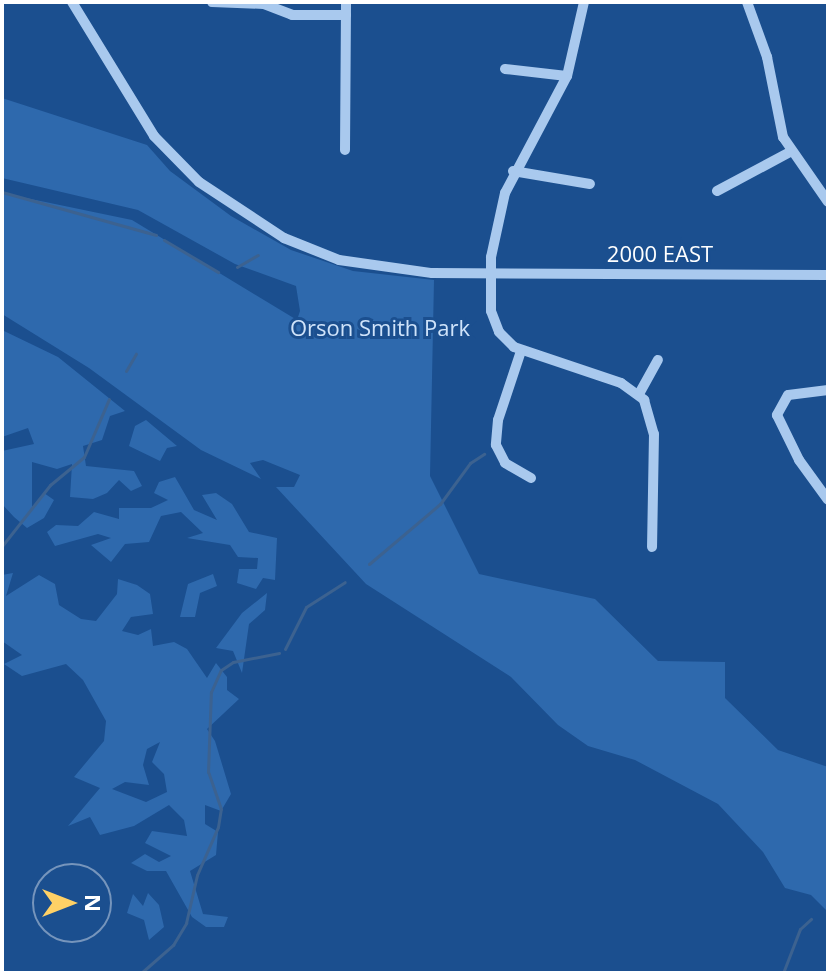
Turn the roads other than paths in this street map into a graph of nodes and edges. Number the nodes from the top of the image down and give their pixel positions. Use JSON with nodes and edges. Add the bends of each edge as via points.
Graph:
{"nodes":[{"id":1,"x":72,"y":2,"type":"edge"},
{"id":2,"x":212,"y":2,"type":"edge"},
{"id":3,"x":346,"y":2,"type":"edge"},
{"id":4,"x":584,"y":2,"type":"edge"},
{"id":5,"x":747,"y":2,"type":"edge"},
{"id":6,"x":346,"y":15,"type":"junction"},
{"id":7,"x":505,"y":69,"type":"dead end"},
{"id":8,"x":567,"y":76,"type":"junction"},
{"id":9,"x":345,"y":150,"type":"dead end"},
{"id":10,"x":790,"y":152,"type":"junction"},
{"id":11,"x":513,"y":171,"type":"junction"},
{"id":12,"x":590,"y":184,"type":"dead end"},
{"id":13,"x":717,"y":191,"type":"dead end"},
{"id":14,"x":828,"y":202,"type":"edge"},
{"id":15,"x":491,"y":274,"type":"junction"},
{"id":16,"x":828,"y":275,"type":"edge"},
{"id":17,"x":521,"y":351,"type":"junction"},
{"id":18,"x":658,"y":360,"type":"dead end"},
{"id":19,"x":828,"y":390,"type":"edge"},
{"id":20,"x":639,"y":394,"type":"junction"},
{"id":21,"x":531,"y":478,"type":"dead end"},
{"id":22,"x":828,"y":500,"type":"edge"},
{"id":23,"x":652,"y":547,"type":"dead end"}],
"edges":[{"from":1,"to":15,"type":"street","name":"2000 EAST","via":[[154,136],[199,182],[240,213],[339,260],[432,273]]},
{"from":2,"to":6,"type":"street","via":[[264,4],[292,15]]},
{"from":3,"to":6,"type":"street"},
{"from":4,"to":8,"type":"street"},
{"from":5,"to":10,"type":"street","via":[[762,38],[773,106]]},
{"from":6,"to":9,"type":"street"},
{"from":7,"to":8,"type":"street"},
{"from":8,"to":11,"type":"street"},
{"from":10,"to":13,"type":"street"},
{"from":10,"to":14,"type":"street"},
{"from":11,"to":12,"type":"street"},
{"from":11,"to":15,"type":"street","via":[[493,236]]},
{"from":15,"to":16,"type":"street","name":"2000 EAST"},
{"from":15,"to":17,"type":"street","via":[[494,322]]},
{"from":17,"to":20,"type":"street","via":[[621,383]]},
{"from":17,"to":21,"type":"street","via":[[498,420],[496,445],[505,463]]},
{"from":18,"to":20,"type":"street"},
{"from":19,"to":22,"type":"street","via":[[788,395],[777,409],[783,433]]},
{"from":20,"to":23,"type":"street","via":[[654,426]]}]}
